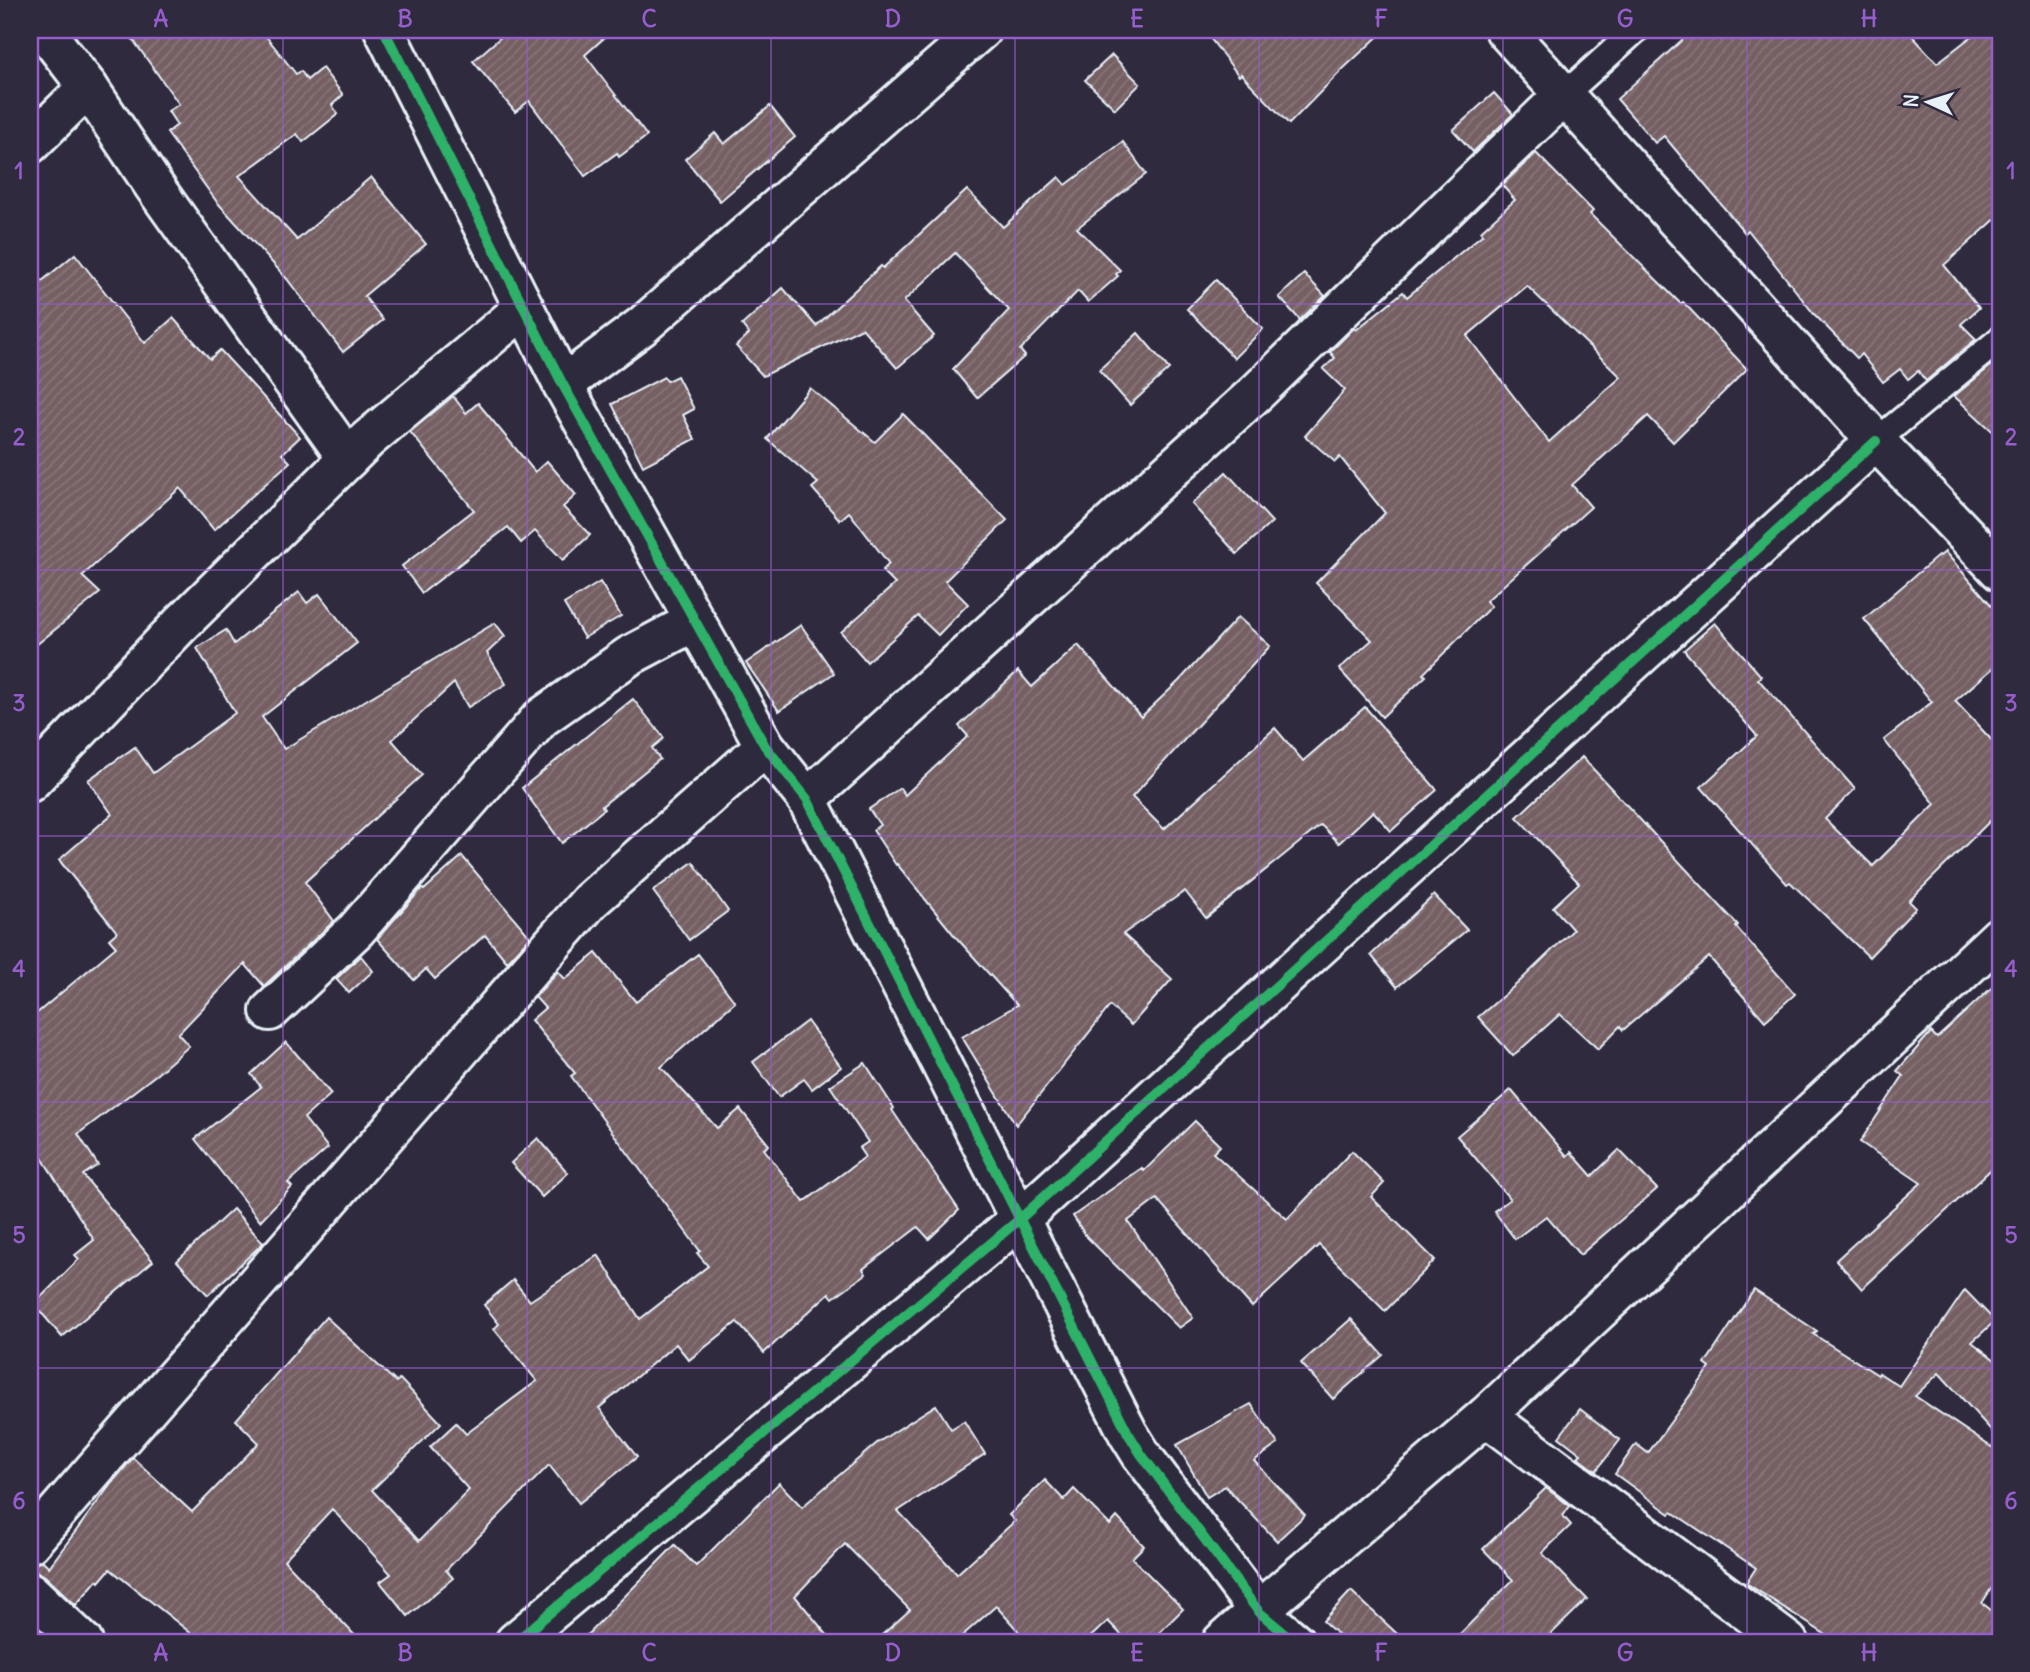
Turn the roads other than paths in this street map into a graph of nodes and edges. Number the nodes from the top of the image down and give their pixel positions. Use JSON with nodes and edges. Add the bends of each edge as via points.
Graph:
{"nodes":[{"id":1,"x":44,"y":30,"type":"edge"},
{"id":2,"x":384,"y":30,"type":"edge"},
{"id":3,"x":981,"y":30,"type":"edge"},
{"id":4,"x":1505,"y":30,"type":"edge"},
{"id":5,"x":1636,"y":30,"type":"edge"},
{"id":6,"x":88,"y":87,"type":"junction"},
{"id":7,"x":1564,"y":95,"type":"junction"},
{"id":8,"x":30,"y":144,"type":"edge"},
{"id":9,"x":524,"y":308,"type":"junction"},
{"id":10,"x":2000,"y":339,"type":"edge"},
{"id":11,"x":563,"y":385,"type":"junction"},
{"id":12,"x":1876,"y":441,"type":"junction"},
{"id":13,"x":348,"y":459,"type":"junction"},
{"id":14,"x":2000,"y":571,"type":"edge"},
{"id":15,"x":695,"y":621,"type":"junction"},
{"id":16,"x":765,"y":746,"type":"junction"},
{"id":17,"x":30,"y":782,"type":"edge"},
{"id":18,"x":807,"y":799,"type":"junction"},
{"id":19,"x":2000,"y":936,"type":"edge"},
{"id":20,"x":271,"y":1011,"type":"dead end"},
{"id":21,"x":1021,"y":1218,"type":"junction"},
{"id":22,"x":1486,"y":1416,"type":"junction"},
{"id":23,"x":30,"y":1543,"type":"edge"},
{"id":24,"x":30,"y":1592,"type":"edge"},
{"id":25,"x":1259,"y":1612,"type":"junction"},
{"id":26,"x":83,"y":1642,"type":"edge"},
{"id":27,"x":515,"y":1642,"type":"edge"},
{"id":28,"x":1222,"y":1642,"type":"edge"},
{"id":29,"x":1295,"y":1642,"type":"edge"},
{"id":30,"x":1787,"y":1642,"type":"edge"}],
"edges":[{"from":1,"to":6,"type":"street"},
{"from":2,"to":9,"type":"street"},
{"from":3,"to":11,"type":"street","via":[[642,326]]},
{"from":4,"to":7,"type":"street"},
{"from":5,"to":7,"type":"lane"},
{"from":6,"to":8,"type":"street"},
{"from":6,"to":13,"type":"street"},
{"from":7,"to":12,"type":"street"},
{"from":7,"to":18,"type":"street","via":[[1256,393]]},
{"from":9,"to":11,"type":"street"},
{"from":9,"to":13,"type":"street"},
{"from":10,"to":12,"type":"lane"},
{"from":11,"to":15,"type":"street"},
{"from":12,"to":14,"type":"street"},
{"from":12,"to":21,"type":"street"},
{"from":13,"to":17,"type":"street"},
{"from":15,"to":16,"type":"street"},
{"from":15,"to":20,"type":"street","via":[[629,656],[541,718],[356,930]]},
{"from":16,"to":18,"type":"street"},
{"from":16,"to":23,"type":"street","via":[[590,901]]},
{"from":18,"to":21,"type":"street"},
{"from":19,"to":22,"type":"street"},
{"from":21,"to":25,"type":"street","via":[[1128,1433]]},
{"from":21,"to":27,"type":"street"},
{"from":22,"to":25,"type":"street"},
{"from":22,"to":30,"type":"street"},
{"from":24,"to":26,"type":"street"},
{"from":25,"to":28,"type":"street"},
{"from":25,"to":29,"type":"street"}]}
